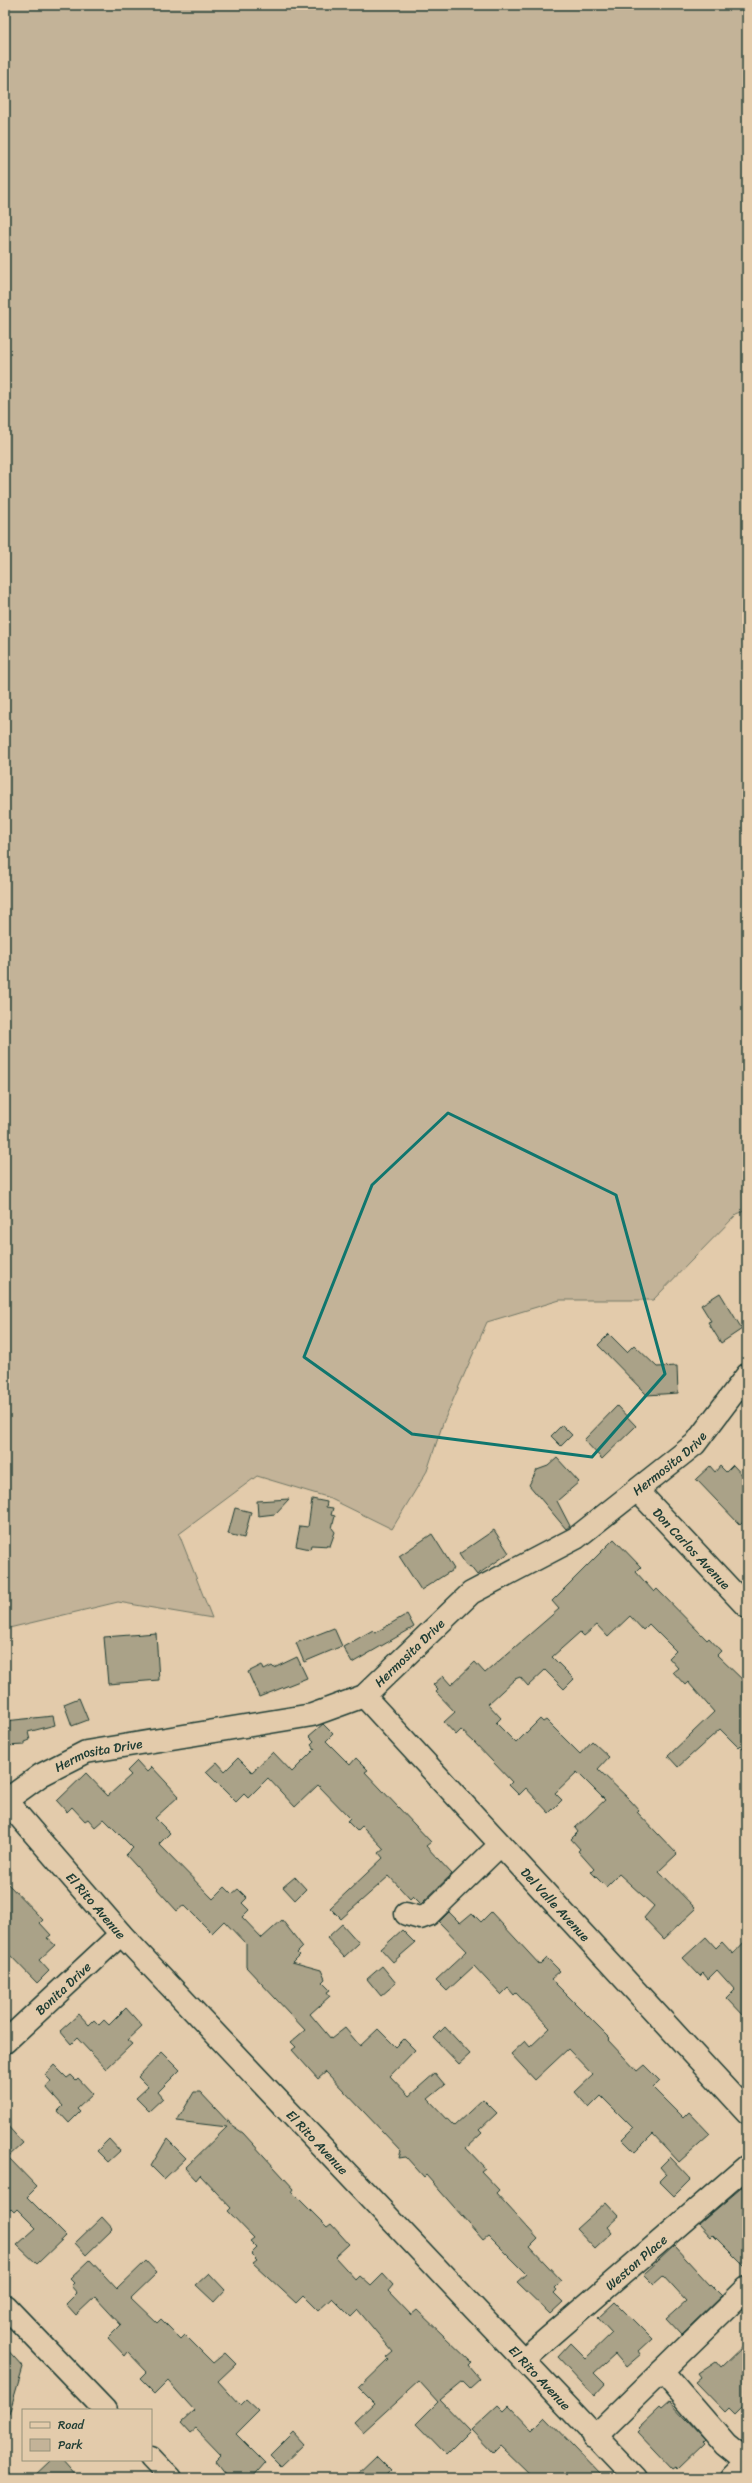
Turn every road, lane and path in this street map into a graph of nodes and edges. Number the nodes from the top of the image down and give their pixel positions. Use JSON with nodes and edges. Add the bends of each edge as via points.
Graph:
{"nodes":[{"id":1,"x":747,"y":1375,"type":"edge"},
{"id":2,"x":637,"y":1490,"type":"junction"},
{"id":3,"x":747,"y":1606,"type":"edge"},
{"id":4,"x":364,"y":1696,"type":"junction"},
{"id":5,"x":6,"y":1801,"type":"edge"},
{"id":6,"x":500,"y":1845,"type":"junction"},
{"id":7,"x":406,"y":1914,"type":"dead end"},
{"id":8,"x":121,"y":1934,"type":"junction"},
{"id":9,"x":5,"y":2042,"type":"edge"},
{"id":10,"x":747,"y":2112,"type":"edge"},
{"id":11,"x":747,"y":2166,"type":"edge"},
{"id":12,"x":747,"y":2288,"type":"edge"},
{"id":13,"x":5,"y":2306,"type":"edge"},
{"id":14,"x":524,"y":2359,"type":"junction"},
{"id":15,"x":662,"y":2371,"type":"junction"},
{"id":16,"x":104,"y":2409,"type":"edge"},
{"id":17,"x":594,"y":2437,"type":"junction"},
{"id":18,"x":152,"y":2459,"type":"edge"},
{"id":19,"x":747,"y":2463,"type":"edge"},
{"id":20,"x":170,"y":2478,"type":"edge"},
{"id":21,"x":635,"y":2478,"type":"edge"},
{"id":22,"x":732,"y":2478,"type":"edge"}],
"edges":[{"from":1,"to":2,"type":"street","name":"Hermosita Drive","via":[[695,1444]]},
{"from":2,"to":3,"type":"street","name":"Don Carlos Avenue"},
{"from":2,"to":4,"type":"street","name":"Hermosita Drive","via":[[576,1538],[471,1593]]},
{"from":4,"to":5,"type":"street","name":"Hermosita Drive","via":[[312,1715],[86,1752],[41,1776]]},
{"from":4,"to":6,"type":"street","name":"Del Valle Avenue"},
{"from":5,"to":8,"type":"street","name":"El Rito Avenue"},
{"from":6,"to":7,"type":"street","via":[[428,1915],[420,1918]]},
{"from":6,"to":10,"type":"street","name":"Del Valle Avenue"},
{"from":8,"to":9,"type":"street","name":"Bonita Drive"},
{"from":8,"to":14,"type":"street","name":"El Rito Avenue"},
{"from":11,"to":14,"type":"street","name":"Weston Place"},
{"from":12,"to":15,"type":"street"},
{"from":13,"to":16,"type":"street"},
{"from":14,"to":17,"type":"street","name":"El Rito Avenue"},
{"from":15,"to":17,"type":"street"},
{"from":15,"to":19,"type":"street","via":[[726,2445]]},
{"from":17,"to":21,"type":"street","name":"El Rito Avenue"},
{"from":18,"to":20,"type":"street"},
{"from":19,"to":22,"type":"street"}]}
